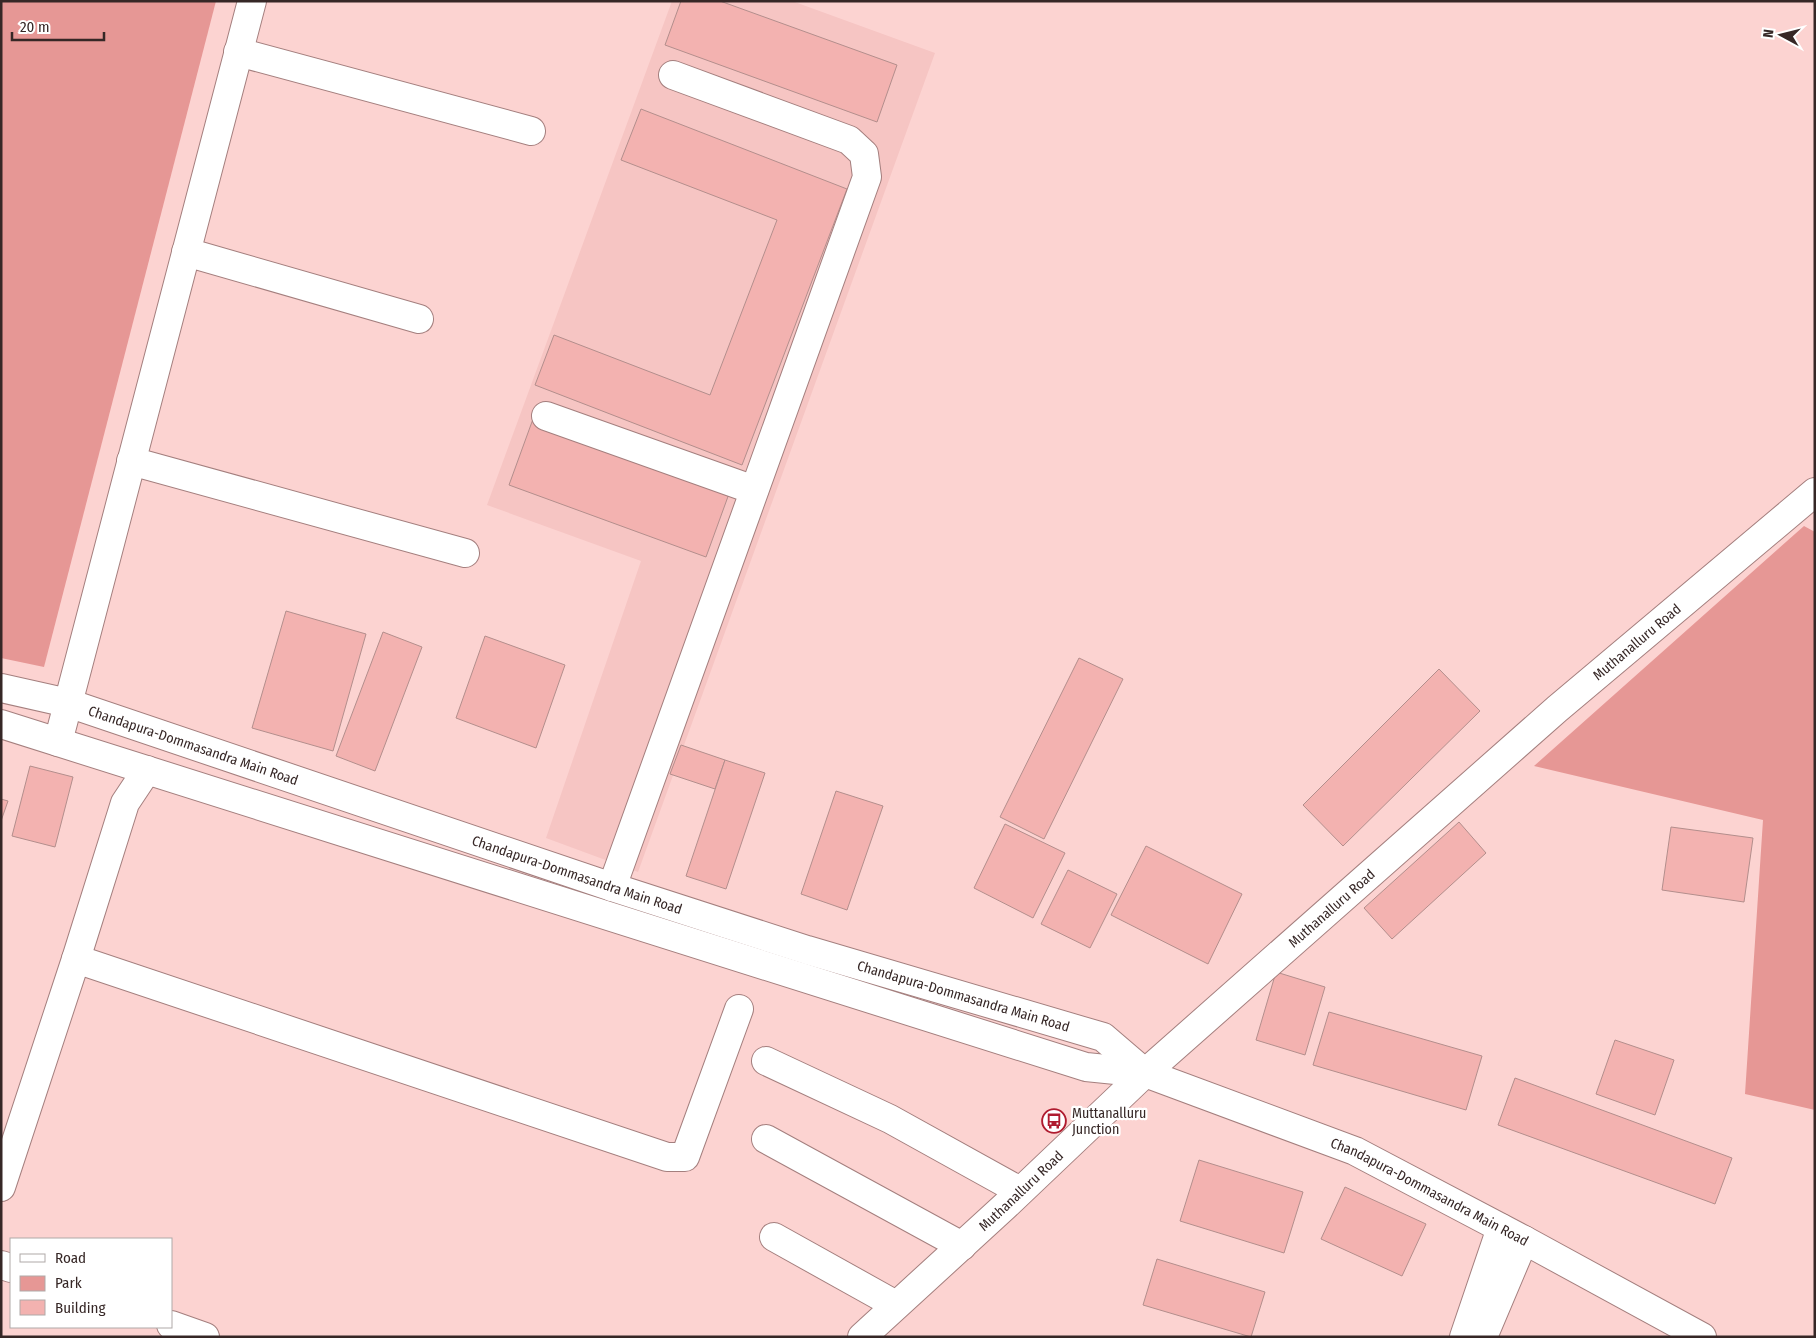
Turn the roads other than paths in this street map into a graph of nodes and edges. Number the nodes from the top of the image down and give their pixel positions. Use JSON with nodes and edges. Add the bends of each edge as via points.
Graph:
{"nodes":[{"id":1,"x":252,"y":1,"type":"edge"},
{"id":2,"x":238,"y":52,"type":"junction"},
{"id":3,"x":673,"y":75,"type":"dead end"},
{"id":4,"x":531,"y":132,"type":"dead end"},
{"id":5,"x":186,"y":252,"type":"junction"},
{"id":6,"x":419,"y":319,"type":"dead end"},
{"id":7,"x":546,"y":416,"type":"dead end"},
{"id":8,"x":131,"y":461,"type":"junction"},
{"id":9,"x":754,"y":490,"type":"junction"},
{"id":10,"x":1815,"y":492,"type":"edge"},
{"id":11,"x":465,"y":553,"type":"dead end"},
{"id":12,"x":1,"y":688,"type":"edge"},
{"id":13,"x":68,"y":703,"type":"junction"},
{"id":14,"x":1,"y":724,"type":"edge"},
{"id":15,"x":58,"y":742,"type":"junction"},
{"id":16,"x":147,"y":770,"type":"junction"},
{"id":17,"x":612,"y":887,"type":"junction"},
{"id":18,"x":76,"y":959,"type":"junction"},
{"id":19,"x":739,"y":1009,"type":"dead end"},
{"id":20,"x":766,"y":1061,"type":"dead end"},
{"id":21,"x":1145,"y":1073,"type":"junction"},
{"id":22,"x":766,"y":1139,"type":"dead end"},
{"id":23,"x":1,"y":1187,"type":"edge"},
{"id":24,"x":1020,"y":1191,"type":"junction"},
{"id":25,"x":1513,"y":1234,"type":"junction"},
{"id":26,"x":774,"y":1237,"type":"dead end"},
{"id":27,"x":962,"y":1246,"type":"junction"},
{"id":28,"x":896,"y":1305,"type":"junction"},
{"id":29,"x":172,"y":1325,"type":"edge"},
{"id":30,"x":205,"y":1337,"type":"edge"},
{"id":31,"x":862,"y":1337,"type":"edge"},
{"id":32,"x":1464,"y":1337,"type":"edge"},
{"id":33,"x":1483,"y":1337,"type":"edge"},
{"id":34,"x":1702,"y":1337,"type":"edge"}],
"edges":[{"from":1,"to":2,"type":"main road"},
{"from":2,"to":4,"type":"main road"},
{"from":2,"to":5,"type":"main road"},
{"from":3,"to":9,"type":"main road","via":[[849,140],[864,154],[867,177]]},
{"from":5,"to":6,"type":"main road"},
{"from":5,"to":8,"type":"main road"},
{"from":7,"to":9,"type":"main road"},
{"from":8,"to":11,"type":"main road"},
{"from":8,"to":13,"type":"main road"},
{"from":9,"to":17,"type":"main road"},
{"from":10,"to":21,"type":"main road","name":"Muthanalluru Road","via":[[1557,709]]},
{"from":12,"to":13,"type":"main road","name":"Chandapura-Dommasandra Main Road"},
{"from":13,"to":15,"type":"main road"},
{"from":13,"to":17,"type":"main road","name":"Chandapura-Dommasandra Main Road"},
{"from":14,"to":15,"type":"main road","name":"Chandapura-Dommasandra Main Road"},
{"from":15,"to":16,"type":"main road","name":"Chandapura-Dommasandra Main Road"},
{"from":16,"to":18,"type":"main road","via":[[125,803]]},
{"from":16,"to":21,"type":"main road","name":"Chandapura-Dommasandra Main Road","via":[[1086,1067]]},
{"from":17,"to":21,"type":"main road","name":"Chandapura-Dommasandra Main Road","via":[[807,950],[1103,1037]]},
{"from":18,"to":19,"type":"main road","via":[[667,1157],[685,1157]]},
{"from":18,"to":23,"type":"main road"},
{"from":20,"to":24,"type":"main road","via":[[890,1119]]},
{"from":21,"to":24,"type":"main road","name":"Muthanalluru Road"},
{"from":21,"to":25,"type":"main road","name":"Chandapura-Dommasandra Main Road","via":[[1355,1151]]},
{"from":22,"to":27,"type":"main road"},
{"from":24,"to":27,"type":"main road","name":"Muthanalluru Road"},
{"from":25,"to":32,"type":"main road"},
{"from":25,"to":33,"type":"main road"},
{"from":25,"to":34,"type":"main road","name":"Chandapura-Dommasandra Main Road"},
{"from":26,"to":28,"type":"main road"},
{"from":27,"to":28,"type":"main road","name":"Muthanalluru Road"},
{"from":28,"to":31,"type":"main road","name":"Muthanalluru Road"},
{"from":29,"to":30,"type":"main road"}]}
